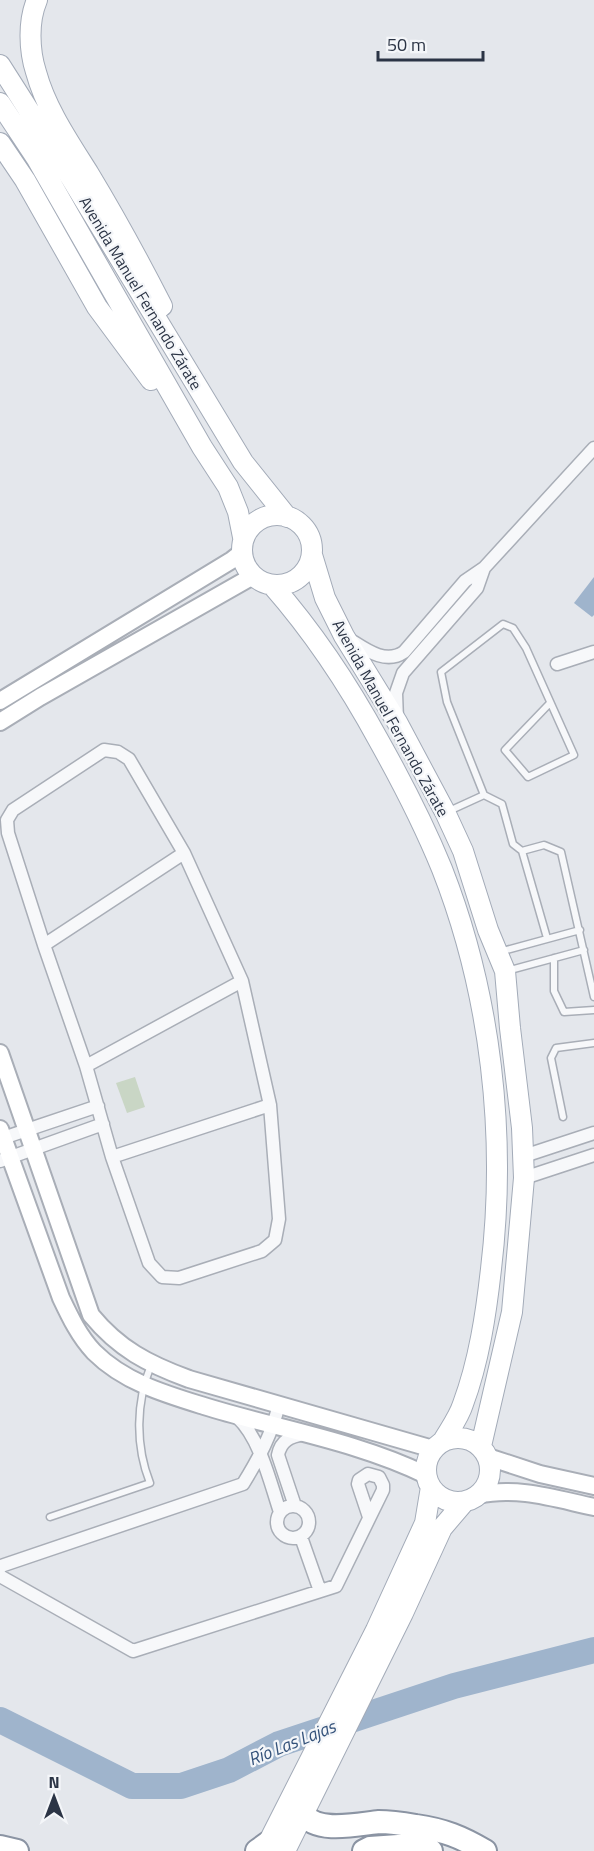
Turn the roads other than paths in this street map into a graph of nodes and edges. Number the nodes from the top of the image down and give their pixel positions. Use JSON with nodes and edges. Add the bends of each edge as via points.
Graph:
{"nodes":[{"id":1,"x":38,"y":0,"type":"edge"},
{"id":2,"x":0,"y":65,"type":"edge"},
{"id":3,"x":0,"y":102,"type":"edge"},
{"id":4,"x":0,"y":143,"type":"edge"},
{"id":5,"x":225,"y":432,"type":"junction"},
{"id":6,"x":202,"y":447,"type":"junction"},
{"id":7,"x":594,"y":448,"type":"edge"},
{"id":8,"x":287,"y":517,"type":"junction"},
{"id":9,"x":242,"y":545,"type":"junction"},
{"id":10,"x":312,"y":555,"type":"junction"},
{"id":11,"x":484,"y":568,"type":"junction"},
{"id":12,"x":253,"y":576,"type":"junction"},
{"id":13,"x":272,"y":585,"type":"junction"},
{"id":14,"x":344,"y":636,"type":"junction"},
{"id":15,"x":594,"y":651,"type":"edge"},
{"id":16,"x":399,"y":655,"type":"junction"},
{"id":17,"x":557,"y":664,"type":"dead end"},
{"id":18,"x":408,"y":666,"type":"junction"},
{"id":19,"x":0,"y":701,"type":"edge"},
{"id":20,"x":550,"y":703,"type":"junction"},
{"id":21,"x":0,"y":722,"type":"edge"},
{"id":22,"x":397,"y":722,"type":"junction"},
{"id":23,"x":484,"y":795,"type":"junction"},
{"id":24,"x":445,"y":812,"type":"junction"},
{"id":25,"x":522,"y":851,"type":"junction"},
{"id":26,"x":184,"y":853,"type":"junction"},
{"id":27,"x":580,"y":930,"type":"junction"},
{"id":28,"x":547,"y":938,"type":"junction"},
{"id":29,"x":44,"y":945,"type":"junction"},
{"id":30,"x":584,"y":950,"type":"junction"},
{"id":31,"x":497,"y":952,"type":"junction"},
{"id":32,"x":554,"y":958,"type":"junction"},
{"id":33,"x":506,"y":971,"type":"junction"},
{"id":34,"x":242,"y":981,"type":"junction"},
{"id":35,"x":594,"y":998,"type":"edge"},
{"id":36,"x":594,"y":1010,"type":"edge"},
{"id":37,"x":594,"y":1043,"type":"edge"},
{"id":38,"x":0,"y":1053,"type":"edge"},
{"id":39,"x":86,"y":1066,"type":"junction"},
{"id":40,"x":270,"y":1105,"type":"junction"},
{"id":41,"x":98,"y":1106,"type":"junction"},
{"id":42,"x":563,"y":1117,"type":"dead end"},
{"id":43,"x":103,"y":1124,"type":"junction"},
{"id":44,"x":26,"y":1130,"type":"junction"},
{"id":45,"x":594,"y":1133,"type":"edge"},
{"id":46,"x":1,"y":1136,"type":"edge"},
{"id":47,"x":33,"y":1149,"type":"junction"},
{"id":48,"x":594,"y":1155,"type":"edge"},
{"id":49,"x":524,"y":1156,"type":"junction"},
{"id":50,"x":112,"y":1157,"type":"junction"},
{"id":51,"x":5,"y":1159,"type":"edge"},
{"id":52,"x":524,"y":1178,"type":"junction"},
{"id":53,"x":152,"y":1364,"type":"junction"},
{"id":54,"x":143,"y":1385,"type":"junction"},
{"id":55,"x":279,"y":1404,"type":"junction"},
{"id":56,"x":237,"y":1417,"type":"junction"},
{"id":57,"x":274,"y":1426,"type":"junction"},
{"id":58,"x":305,"y":1434,"type":"junction"},
{"id":59,"x":438,"y":1445,"type":"junction"},
{"id":60,"x":484,"y":1452,"type":"junction"},
{"id":61,"x":260,"y":1456,"type":"junction"},
{"id":62,"x":428,"y":1481,"type":"junction"},
{"id":63,"x":594,"y":1486,"type":"edge"},
{"id":64,"x":472,"y":1498,"type":"junction"},
{"id":65,"x":295,"y":1506,"type":"junction"},
{"id":66,"x":594,"y":1507,"type":"edge"},
{"id":67,"x":280,"y":1512,"type":"junction"},
{"id":68,"x":50,"y":1517,"type":"dead end"},
{"id":69,"x":369,"y":1517,"type":"dead end"},
{"id":70,"x":301,"y":1537,"type":"junction"},
{"id":71,"x":0,"y":1569,"type":"edge"},
{"id":72,"x":0,"y":1576,"type":"edge"},
{"id":73,"x":320,"y":1591,"type":"junction"},
{"id":74,"x":306,"y":1809,"type":"junction"},
{"id":75,"x":0,"y":1847,"type":"edge"},
{"id":76,"x":268,"y":1849,"type":"edge"},
{"id":77,"x":17,"y":1851,"type":"edge"},
{"id":78,"x":364,"y":1851,"type":"edge"},
{"id":79,"x":431,"y":1851,"type":"edge"},
{"id":80,"x":485,"y":1851,"type":"edge"}],
"edges":[{"from":1,"to":5,"type":"main road","via":[[33,9],[31,38],[35,72],[52,113],[134,250]]},
{"from":2,"to":5,"type":"main road","name":"Avenida Manuel Fernando Zárate"},
{"from":3,"to":6,"type":"main road","name":"Avenida Manuel Fernando Zárate","via":[[37,159]]},
{"from":4,"to":6,"type":"main road","via":[[97,307]]},
{"from":5,"to":8,"type":"main road","name":"Avenida Manuel Fernando Zárate","via":[[257,481]]},
{"from":6,"to":9,"type":"main road","name":"Avenida Manuel Fernando Zárate","via":[[228,487],[238,512]]},
{"from":7,"to":11,"type":"street"},
{"from":8,"to":9,"type":"main road","via":[[257,521]]},
{"from":8,"to":10,"type":"main road","via":[[304,528]]},
{"from":9,"to":12,"type":"main road","via":[[247,570]]},
{"from":9,"to":19,"type":"street","via":[[232,560]]},
{"from":10,"to":13,"type":"main road","via":[[303,574],[294,581]]},
{"from":10,"to":14,"type":"main road","name":"Avenida Manuel Fernando Zárate","via":[[325,598]]},
{"from":11,"to":16,"type":"street","via":[[465,580]]},
{"from":11,"to":18,"type":"street","via":[[477,588]]},
{"from":12,"to":13,"type":"main road"},
{"from":12,"to":21,"type":"street"},
{"from":13,"to":59,"type":"main road","name":"Avenida Manuel Fernando Zárate","via":[[330,658],[404,785],[442,869],[460,922],[485,1027],[497,1153],[494,1244],[472,1375],[463,1407]]},
{"from":14,"to":16,"type":"street","via":[[385,658]]},
{"from":14,"to":22,"type":"main road","name":"Avenida Manuel Fernando Zárate"},
{"from":15,"to":17,"type":"street"},
{"from":16,"to":18,"type":"street"},
{"from":18,"to":22,"type":"street","via":[[396,693]]},
{"from":20,"to":20,"type":"lane","via":[[505,750],[528,777],[574,755]]},
{"from":20,"to":23,"type":"lane","via":[[526,648],[513,628],[503,624],[441,672],[447,702]]},
{"from":22,"to":24,"type":"main road","name":"Avenida Manuel Fernando Zárate"},
{"from":23,"to":24,"type":"lane"},
{"from":23,"to":25,"type":"lane","via":[[502,804],[513,844]]},
{"from":24,"to":31,"type":"main road","name":"Avenida Manuel Fernando Zárate","via":[[463,851]]},
{"from":25,"to":27,"type":"lane","via":[[544,845],[561,852]]},
{"from":25,"to":28,"type":"lane"},
{"from":26,"to":29,"type":"street"},
{"from":26,"to":29,"type":"street","via":[[129,759],[118,752],[104,750],[40,792],[13,810],[7,820]]},
{"from":26,"to":34,"type":"street"},
{"from":27,"to":28,"type":"lane"},
{"from":27,"to":30,"type":"lane"},
{"from":28,"to":31,"type":"lane"},
{"from":29,"to":39,"type":"street"},
{"from":30,"to":32,"type":"lane"},
{"from":30,"to":35,"type":"lane"},
{"from":31,"to":33,"type":"main road","name":"Avenida Manuel Fernando Zárate"},
{"from":32,"to":33,"type":"lane"},
{"from":32,"to":36,"type":"lane","via":[[554,991],[564,1012]]},
{"from":33,"to":49,"type":"main road","name":"Avenida Manuel Fernando Zárate"},
{"from":34,"to":39,"type":"street"},
{"from":34,"to":40,"type":"street"},
{"from":37,"to":42,"type":"lane","via":[[556,1048],[550,1058]]},
{"from":38,"to":44,"type":"street"},
{"from":39,"to":41,"type":"street"},
{"from":40,"to":50,"type":"street"},
{"from":40,"to":50,"type":"street","via":[[279,1219],[275,1240],[262,1251],[179,1278],[162,1277],[149,1263]]},
{"from":41,"to":43,"type":"street"},
{"from":41,"to":44,"type":"street"},
{"from":43,"to":47,"type":"street"},
{"from":43,"to":50,"type":"street"},
{"from":44,"to":46,"type":"street"},
{"from":44,"to":47,"type":"street"},
{"from":45,"to":49,"type":"street"},
{"from":46,"to":51,"type":"street"},
{"from":47,"to":51,"type":"street"},
{"from":47,"to":53,"type":"street","via":[[92,1315],[114,1340]]},
{"from":48,"to":52,"type":"street"},
{"from":49,"to":52,"type":"main road","name":"Avenida Manuel Fernando Zárate"},
{"from":51,"to":54,"type":"street","via":[[70,1318],[95,1353]]},
{"from":52,"to":60,"type":"main road","name":"Avenida Manuel Fernando Zárate","via":[[512,1312]]},
{"from":53,"to":54,"type":"lane"},
{"from":53,"to":55,"type":"street","via":[[189,1379]]},
{"from":54,"to":56,"type":"street"},
{"from":54,"to":68,"type":"lane","via":[[139,1432],[150,1484]]},
{"from":55,"to":57,"type":"street"},
{"from":55,"to":59,"type":"street"},
{"from":56,"to":57,"type":"street"},
{"from":56,"to":61,"type":"street","via":[[249,1429]]},
{"from":57,"to":58,"type":"street"},
{"from":57,"to":61,"type":"street"},
{"from":58,"to":62,"type":"street","via":[[395,1460]]},
{"from":58,"to":65,"type":"street","via":[[284,1441],[278,1455]]},
{"from":59,"to":60,"type":"main road","via":[[463,1437],[473,1440]]},
{"from":59,"to":62,"type":"main road","via":[[426,1466]]},
{"from":60,"to":63,"type":"street","via":[[540,1474]]},
{"from":60,"to":64,"type":"main road","via":[[491,1467],[490,1478]]},
{"from":61,"to":67,"type":"street"},
{"from":61,"to":71,"type":"street","via":[[243,1484]]},
{"from":62,"to":64,"type":"main road","via":[[446,1500]]},
{"from":62,"to":76,"type":"main road","via":[[425,1523]]},
{"from":64,"to":66,"type":"street","via":[[495,1491],[518,1492]]},
{"from":64,"to":74,"type":"main road","via":[[442,1528]]},
{"from":65,"to":67,"type":"street"},
{"from":65,"to":70,"type":"street","via":[[309,1520]]},
{"from":67,"to":70,"type":"street","via":[[276,1522],[280,1533],[290,1538]]},
{"from":69,"to":73,"type":"street","via":[[336,1586]]},
{"from":70,"to":73,"type":"street"},
{"from":72,"to":73,"type":"street","via":[[133,1651]]},
{"from":74,"to":76,"type":"main road"},
{"from":74,"to":80,"type":"highway","via":[[312,1822],[332,1826],[380,1822],[417,1826],[459,1836]]},
{"from":75,"to":77,"type":"highway"},
{"from":78,"to":79,"type":"highway","via":[[413,1845]]}]}
